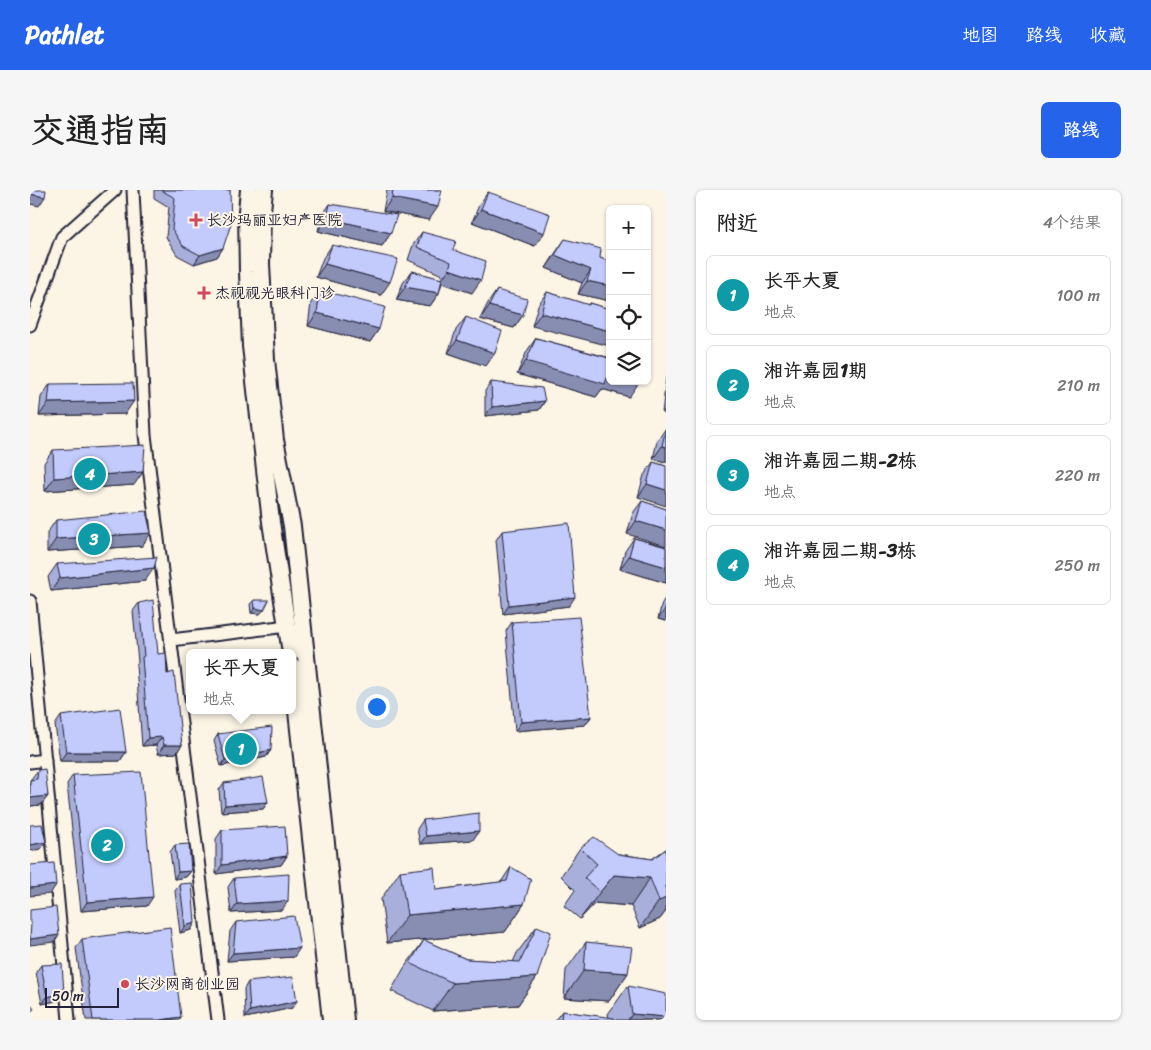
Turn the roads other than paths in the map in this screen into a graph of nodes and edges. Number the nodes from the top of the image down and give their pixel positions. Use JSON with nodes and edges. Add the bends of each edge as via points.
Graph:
{"nodes":[{"id":1,"x":115,"y":190,"type":"edge"},
{"id":2,"x":133,"y":190,"type":"edge"},
{"id":3,"x":249,"y":190,"type":"edge"},
{"id":4,"x":264,"y":190,"type":"edge"},
{"id":5,"x":30,"y":325,"type":"edge"},
{"id":6,"x":30,"y":601,"type":"edge"},
{"id":7,"x":288,"y":626,"type":"junction"},
{"id":8,"x":171,"y":640,"type":"junction"},
{"id":9,"x":291,"y":649,"type":"edge"},
{"id":10,"x":296,"y":702,"type":"edge"},
{"id":11,"x":45,"y":760,"type":"junction"},
{"id":12,"x":30,"y":762,"type":"edge"},
{"id":13,"x":69,"y":1020,"type":"edge"},
{"id":14,"x":218,"y":1020,"type":"edge"},
{"id":15,"x":331,"y":1020,"type":"edge"},
{"id":16,"x":345,"y":1020,"type":"edge"}],
"edges":[{"from":1,"to":5,"type":"street","via":[[62,237]]},
{"from":2,"to":8,"type":"street","via":[[145,434]]},
{"from":3,"to":7,"type":"main road","via":[[248,272],[252,346],[271,522]]},
{"from":4,"to":16,"type":"main road","via":[[262,264],[266,360],[275,440],[292,526]]},
{"from":6,"to":11,"type":"street"},
{"from":7,"to":8,"type":"street"},
{"from":7,"to":9,"type":"main road"},
{"from":8,"to":14,"type":"street"},
{"from":10,"to":15,"type":"main road"},
{"from":11,"to":12,"type":"street"},
{"from":11,"to":13,"type":"street"}]}
